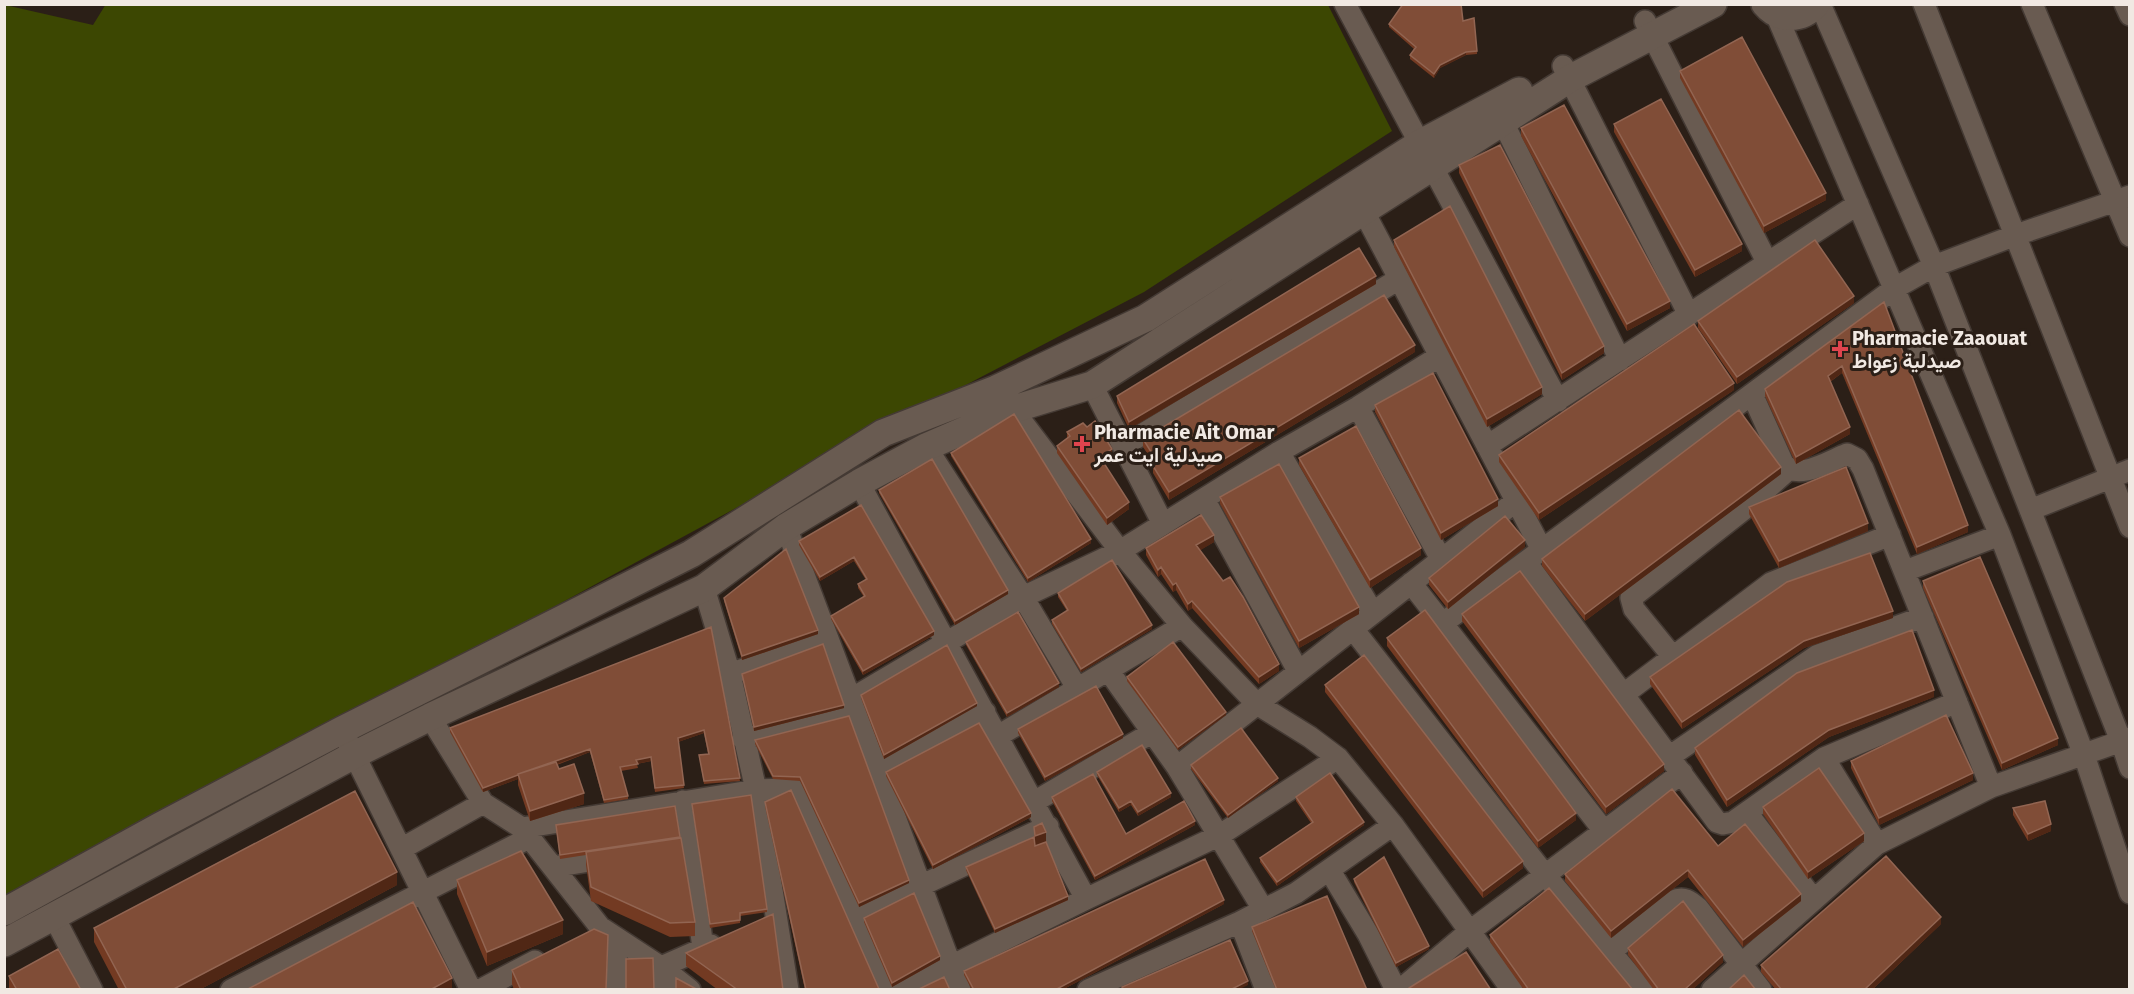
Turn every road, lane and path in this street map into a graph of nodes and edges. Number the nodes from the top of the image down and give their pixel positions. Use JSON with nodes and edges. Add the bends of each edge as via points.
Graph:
{"nodes":[{"id":1,"x":1345,"y":4,"type":"edge"},
{"id":2,"x":1675,"y":4,"type":"edge"},
{"id":3,"x":1713,"y":4,"type":"edge"},
{"id":4,"x":1818,"y":4,"type":"edge"},
{"id":5,"x":1924,"y":4,"type":"edge"},
{"id":6,"x":2032,"y":4,"type":"edge"},
{"id":7,"x":2124,"y":4,"type":"edge"},
{"id":8,"x":1770,"y":9,"type":"edge"},
{"id":9,"x":2130,"y":15,"type":"edge"},
{"id":10,"x":1648,"y":29,"type":"junction"},
{"id":11,"x":1567,"y":72,"type":"junction"},
{"id":12,"x":1498,"y":113,"type":"junction"},
{"id":13,"x":1419,"y":144,"type":"junction"},
{"id":14,"x":1431,"y":167,"type":"junction"},
{"id":15,"x":2123,"y":198,"type":"edge"},
{"id":16,"x":1858,"y":204,"type":"junction"},
{"id":17,"x":1363,"y":210,"type":"junction"},
{"id":18,"x":2016,"y":235,"type":"junction"},
{"id":19,"x":2130,"y":236,"type":"edge"},
{"id":20,"x":1768,"y":264,"type":"junction"},
{"id":21,"x":1934,"y":266,"type":"junction"},
{"id":22,"x":1399,"y":279,"type":"junction"},
{"id":23,"x":1895,"y":288,"type":"junction"},
{"id":24,"x":1689,"y":315,"type":"junction"},
{"id":25,"x":1440,"y":356,"type":"junction"},
{"id":26,"x":1620,"y":360,"type":"junction"},
{"id":27,"x":1092,"y":385,"type":"junction"},
{"id":28,"x":996,"y":389,"type":"junction"},
{"id":29,"x":1752,"y":394,"type":"junction"},
{"id":30,"x":1558,"y":401,"type":"junction"},
{"id":31,"x":1358,"y":407,"type":"junction"},
{"id":32,"x":1014,"y":409,"type":"junction"},
{"id":33,"x":1123,"y":446,"type":"junction"},
{"id":34,"x":1487,"y":446,"type":"junction"},
{"id":35,"x":926,"y":447,"type":"junction"},
{"id":36,"x":1279,"y":452,"type":"junction"},
{"id":37,"x":1788,"y":470,"type":"junction"},
{"id":38,"x":2120,"y":474,"type":"edge"},
{"id":39,"x":859,"y":483,"type":"junction"},
{"id":40,"x":1204,"y":499,"type":"junction"},
{"id":41,"x":1516,"y":501,"type":"junction"},
{"id":42,"x":2030,"y":510,"type":"junction"},
{"id":43,"x":1163,"y":524,"type":"junction"},
{"id":44,"x":786,"y":527,"type":"junction"},
{"id":45,"x":2130,"y":527,"type":"edge"},
{"id":46,"x":1890,"y":535,"type":"junction"},
{"id":47,"x":2000,"y":535,"type":"junction"},
{"id":48,"x":1120,"y":551,"type":"junction"},
{"id":49,"x":1534,"y":556,"type":"junction"},
{"id":50,"x":1441,"y":559,"type":"junction"},
{"id":51,"x":1905,"y":571,"type":"junction"},
{"id":52,"x":1411,"y":583,"type":"junction"},
{"id":53,"x":704,"y":588,"type":"junction"},
{"id":54,"x":1023,"y":597,"type":"junction"},
{"id":55,"x":1372,"y":613,"type":"junction"},
{"id":56,"x":1923,"y":617,"type":"junction"},
{"id":57,"x":1443,"y":623,"type":"junction"},
{"id":58,"x":1182,"y":626,"type":"junction"},
{"id":59,"x":1353,"y":628,"type":"junction"},
{"id":60,"x":828,"y":639,"type":"junction"},
{"id":61,"x":946,"y":642,"type":"junction"},
{"id":62,"x":1673,"y":657,"type":"junction"},
{"id":63,"x":1108,"y":670,"type":"junction"},
{"id":64,"x":1298,"y":671,"type":"junction"},
{"id":65,"x":730,"y":674,"type":"junction"},
{"id":66,"x":1077,"y":688,"type":"junction"},
{"id":67,"x":1624,"y":694,"type":"junction"},
{"id":68,"x":1957,"y":702,"type":"junction"},
{"id":69,"x":1257,"y":704,"type":"junction"},
{"id":70,"x":853,"y":706,"type":"junction"},
{"id":71,"x":985,"y":712,"type":"junction"},
{"id":72,"x":430,"y":717,"type":"junction"},
{"id":73,"x":342,"y":730,"type":"junction"},
{"id":74,"x":1153,"y":732,"type":"junction"},
{"id":75,"x":998,"y":736,"type":"junction"},
{"id":76,"x":743,"y":739,"type":"junction"},
{"id":77,"x":2125,"y":739,"type":"edge"},
{"id":78,"x":354,"y":755,"type":"junction"},
{"id":79,"x":2084,"y":755,"type":"junction"},
{"id":80,"x":1338,"y":758,"type":"junction"},
{"id":81,"x":1824,"y":758,"type":"junction"},
{"id":82,"x":1676,"y":765,"type":"junction"},
{"id":83,"x":1177,"y":767,"type":"junction"},
{"id":84,"x":2130,"y":768,"type":"edge"},
{"id":85,"x":877,"y":770,"type":"junction"},
{"id":86,"x":1991,"y":787,"type":"junction"},
{"id":87,"x":756,"y":790,"type":"junction"},
{"id":88,"x":683,"y":801,"type":"junction"},
{"id":89,"x":1034,"y":802,"type":"junction"},
{"id":90,"x":483,"y":803,"type":"junction"},
{"id":91,"x":1747,"y":813,"type":"junction"},
{"id":92,"x":1393,"y":825,"type":"junction"},
{"id":93,"x":1047,"y":826,"type":"junction"},
{"id":94,"x":1604,"y":831,"type":"junction"},
{"id":95,"x":525,"y":833,"type":"junction"},
{"id":96,"x":1220,"y":836,"type":"junction"},
{"id":97,"x":1877,"y":844,"type":"junction"},
{"id":98,"x":689,"y":845,"type":"junction"},
{"id":99,"x":401,"y":849,"type":"junction"},
{"id":100,"x":666,"y":849,"type":"edge"},
{"id":101,"x":632,"y":854,"type":"edge"},
{"id":102,"x":553,"y":867,"type":"junction"},
{"id":103,"x":1330,"y":870,"type":"junction"},
{"id":104,"x":1545,"y":875,"type":"junction"},
{"id":105,"x":921,"y":887,"type":"junction"},
{"id":106,"x":422,"y":892,"type":"junction"},
{"id":107,"x":2130,"y":893,"type":"edge"},
{"id":108,"x":1086,"y":898,"type":"junction"},
{"id":109,"x":1814,"y":900,"type":"junction"},
{"id":110,"x":1263,"y":909,"type":"junction"},
{"id":111,"x":4,"y":912,"type":"edge"},
{"id":112,"x":53,"y":915,"type":"junction"},
{"id":113,"x":775,"y":917,"type":"junction"},
{"id":114,"x":854,"y":917,"type":"junction"},
{"id":115,"x":1240,"y":922,"type":"junction"},
{"id":116,"x":755,"y":926,"type":"edge"},
{"id":117,"x":1470,"y":931,"type":"junction"},
{"id":118,"x":608,"y":932,"type":"junction"},
{"id":119,"x":734,"y":935,"type":"edge"},
{"id":120,"x":580,"y":937,"type":"edge"},
{"id":121,"x":4,"y":943,"type":"edge"},
{"id":122,"x":703,"y":948,"type":"junction"},
{"id":123,"x":1612,"y":951,"type":"junction"},
{"id":124,"x":550,"y":953,"type":"edge"},
{"id":125,"x":1741,"y":964,"type":"junction"},
{"id":126,"x":950,"y":965,"type":"junction"},
{"id":127,"x":661,"y":967,"type":"junction"},
{"id":128,"x":1113,"y":984,"type":"edge"},
{"id":129,"x":92,"y":990,"type":"edge"},
{"id":130,"x":231,"y":990,"type":"edge"},
{"id":131,"x":471,"y":990,"type":"edge"},
{"id":132,"x":480,"y":990,"type":"edge"},
{"id":133,"x":617,"y":990,"type":"edge"},
{"id":134,"x":662,"y":990,"type":"edge"},
{"id":135,"x":690,"y":990,"type":"edge"},
{"id":136,"x":788,"y":990,"type":"edge"},
{"id":137,"x":887,"y":990,"type":"edge"},
{"id":138,"x":903,"y":990,"type":"edge"},
{"id":139,"x":960,"y":990,"type":"edge"},
{"id":140,"x":1088,"y":990,"type":"edge"},
{"id":141,"x":1266,"y":990,"type":"edge"},
{"id":142,"x":1398,"y":990,"type":"edge"},
{"id":143,"x":1512,"y":990,"type":"edge"},
{"id":144,"x":1643,"y":990,"type":"edge"},
{"id":145,"x":1712,"y":990,"type":"edge"},
{"id":146,"x":1761,"y":990,"type":"edge"}],
"edges":[{"from":1,"to":13,"type":"street"},
{"from":2,"to":10,"type":"street"},
{"from":3,"to":10,"type":"street"},
{"from":4,"to":8,"type":"street","via":[[1795,17]]},
{"from":4,"to":21,"type":"street"},
{"from":5,"to":18,"type":"street"},
{"from":6,"to":15,"type":"street"},
{"from":7,"to":9,"type":"street"},
{"from":8,"to":16,"type":"street"},
{"from":10,"to":11,"type":"street"},
{"from":10,"to":20,"type":"street"},
{"from":11,"to":12,"type":"street"},
{"from":11,"to":24,"type":"street"},
{"from":12,"to":13,"type":"street"},
{"from":12,"to":14,"type":"street"},
{"from":12,"to":26,"type":"street"},
{"from":13,"to":14,"type":"street"},
{"from":13,"to":28,"type":"street","via":[[1146,318]]},
{"from":14,"to":17,"type":"street"},
{"from":14,"to":30,"type":"street"},
{"from":15,"to":18,"type":"street"},
{"from":15,"to":19,"type":"street"},
{"from":16,"to":20,"type":"street"},
{"from":16,"to":23,"type":"street"},
{"from":17,"to":22,"type":"street"},
{"from":17,"to":27,"type":"street"},
{"from":18,"to":21,"type":"street"},
{"from":18,"to":38,"type":"street"},
{"from":20,"to":24,"type":"street"},
{"from":21,"to":23,"type":"street"},
{"from":21,"to":42,"type":"street"},
{"from":22,"to":25,"type":"street"},
{"from":22,"to":33,"type":"street"},
{"from":23,"to":29,"type":"street"},
{"from":23,"to":47,"type":"street"},
{"from":24,"to":26,"type":"street"},
{"from":25,"to":31,"type":"street"},
{"from":25,"to":34,"type":"street"},
{"from":26,"to":30,"type":"street"},
{"from":27,"to":32,"type":"street"},
{"from":27,"to":33,"type":"street"},
{"from":28,"to":32,"type":"street"},
{"from":28,"to":73,"type":"street","via":[[883,433],[691,554]]},
{"from":29,"to":37,"type":"street"},
{"from":29,"to":49,"type":"street"},
{"from":30,"to":34,"type":"street"},
{"from":31,"to":36,"type":"street"},
{"from":31,"to":50,"type":"street"},
{"from":32,"to":35,"type":"street"},
{"from":32,"to":48,"type":"street"},
{"from":33,"to":43,"type":"street"},
{"from":34,"to":41,"type":"street"},
{"from":35,"to":39,"type":"street"},
{"from":35,"to":54,"type":"street"},
{"from":36,"to":40,"type":"street"},
{"from":36,"to":55,"type":"street"},
{"from":37,"to":46,"type":"street","via":[[1796,472],[1852,455],[1863,469]]},
{"from":37,"to":62,"type":"street","via":[[1631,598],[1634,609]]},
{"from":38,"to":42,"type":"street"},
{"from":38,"to":45,"type":"street"},
{"from":39,"to":44,"type":"street"},
{"from":39,"to":61,"type":"street"},
{"from":40,"to":43,"type":"street"},
{"from":40,"to":64,"type":"street"},
{"from":41,"to":49,"type":"street"},
{"from":41,"to":50,"type":"street"},
{"from":42,"to":77,"type":"street"},
{"from":43,"to":48,"type":"street"},
{"from":44,"to":53,"type":"street"},
{"from":44,"to":60,"type":"street"},
{"from":46,"to":51,"type":"street"},
{"from":46,"to":62,"type":"street","via":[[1771,583]]},
{"from":47,"to":51,"type":"street"},
{"from":47,"to":79,"type":"street"},
{"from":48,"to":54,"type":"street"},
{"from":48,"to":58,"type":"street"},
{"from":49,"to":57,"type":"street"},
{"from":49,"to":67,"type":"street"},
{"from":50,"to":52,"type":"street"},
{"from":51,"to":56,"type":"street"},
{"from":52,"to":55,"type":"street"},
{"from":52,"to":57,"type":"street"},
{"from":53,"to":65,"type":"street"},
{"from":53,"to":72,"type":"street"},
{"from":54,"to":61,"type":"street"},
{"from":54,"to":66,"type":"street"},
{"from":55,"to":59,"type":"street"},
{"from":56,"to":68,"type":"street"},
{"from":56,"to":82,"type":"street","via":[[1818,655]]},
{"from":57,"to":94,"type":"street"},
{"from":58,"to":63,"type":"street"},
{"from":58,"to":69,"type":"street"},
{"from":59,"to":64,"type":"street"},
{"from":59,"to":104,"type":"street"},
{"from":60,"to":65,"type":"street"},
{"from":60,"to":70,"type":"street"},
{"from":61,"to":70,"type":"street"},
{"from":61,"to":71,"type":"street"},
{"from":62,"to":67,"type":"street"},
{"from":63,"to":66,"type":"street"},
{"from":63,"to":74,"type":"street"},
{"from":64,"to":69,"type":"street"},
{"from":65,"to":76,"type":"street"},
{"from":66,"to":75,"type":"street"},
{"from":67,"to":82,"type":"street"},
{"from":68,"to":81,"type":"street"},
{"from":68,"to":86,"type":"street"},
{"from":69,"to":80,"type":"street"},
{"from":69,"to":83,"type":"street"},
{"from":70,"to":76,"type":"street"},
{"from":70,"to":85,"type":"street"},
{"from":71,"to":75,"type":"street"},
{"from":71,"to":85,"type":"street"},
{"from":72,"to":78,"type":"street"},
{"from":72,"to":90,"type":"street"},
{"from":73,"to":78,"type":"street"},
{"from":73,"to":111,"type":"street"},
{"from":74,"to":83,"type":"street"},
{"from":74,"to":89,"type":"street"},
{"from":75,"to":89,"type":"street"},
{"from":76,"to":87,"type":"street"},
{"from":77,"to":79,"type":"street"},
{"from":77,"to":84,"type":"street"},
{"from":78,"to":99,"type":"street"},
{"from":78,"to":112,"type":"street"},
{"from":79,"to":86,"type":"street"},
{"from":79,"to":107,"type":"street"},
{"from":80,"to":92,"type":"street"},
{"from":80,"to":96,"type":"street"},
{"from":81,"to":91,"type":"street"},
{"from":81,"to":97,"type":"street"},
{"from":82,"to":91,"type":"street","via":[[1718,822],[1727,824]]},
{"from":82,"to":94,"type":"street"},
{"from":83,"to":96,"type":"street"},
{"from":85,"to":105,"type":"street"},
{"from":86,"to":97,"type":"street"},
{"from":87,"to":88,"type":"street"},
{"from":87,"to":113,"type":"street"},
{"from":87,"to":114,"type":"street","via":[[794,790]]},
{"from":88,"to":95,"type":"street"},
{"from":88,"to":98,"type":"street"},
{"from":89,"to":93,"type":"street"},
{"from":90,"to":95,"type":"street"},
{"from":90,"to":99,"type":"street"},
{"from":91,"to":109,"type":"street"},
{"from":92,"to":103,"type":"street"},
{"from":92,"to":117,"type":"street"},
{"from":93,"to":105,"type":"street"},
{"from":93,"to":108,"type":"street"},
{"from":94,"to":104,"type":"street"},
{"from":95,"to":102,"type":"street"},
{"from":95,"to":106,"type":"street"},
{"from":96,"to":108,"type":"street"},
{"from":96,"to":110,"type":"street"},
{"from":97,"to":109,"type":"street"},
{"from":98,"to":100,"type":"street"},
{"from":98,"to":122,"type":"street"},
{"from":99,"to":106,"type":"street"},
{"from":101,"to":102,"type":"street"},
{"from":102,"to":118,"type":"street"},
{"from":103,"to":110,"type":"street"},
{"from":103,"to":142,"type":"street"},
{"from":104,"to":117,"type":"street"},
{"from":104,"to":123,"type":"street"},
{"from":105,"to":114,"type":"street"},
{"from":105,"to":126,"type":"street"},
{"from":106,"to":130,"type":"street"},
{"from":106,"to":131,"type":"street"},
{"from":108,"to":126,"type":"street"},
{"from":109,"to":125,"type":"street"},
{"from":110,"to":115,"type":"street"},
{"from":112,"to":121,"type":"street"},
{"from":112,"to":129,"type":"street"},
{"from":113,"to":116,"type":"street"},
{"from":113,"to":136,"type":"street"},
{"from":114,"to":137,"type":"street"},
{"from":115,"to":128,"type":"street"},
{"from":115,"to":141,"type":"street"},
{"from":117,"to":142,"type":"street"},
{"from":117,"to":143,"type":"street"},
{"from":118,"to":120,"type":"street"},
{"from":118,"to":127,"type":"street"},
{"from":118,"to":133,"type":"street"},
{"from":119,"to":122,"type":"street"},
{"from":122,"to":127,"type":"street"},
{"from":123,"to":125,"type":"street","via":[[1673,901],[1682,898],[1698,908]]},
{"from":123,"to":144,"type":"street"},
{"from":124,"to":132,"type":"street"},
{"from":125,"to":145,"type":"street"},
{"from":125,"to":146,"type":"street"},
{"from":126,"to":138,"type":"street"},
{"from":126,"to":139,"type":"street"},
{"from":127,"to":134,"type":"street"},
{"from":127,"to":135,"type":"street"},
{"from":128,"to":140,"type":"street"}]}
